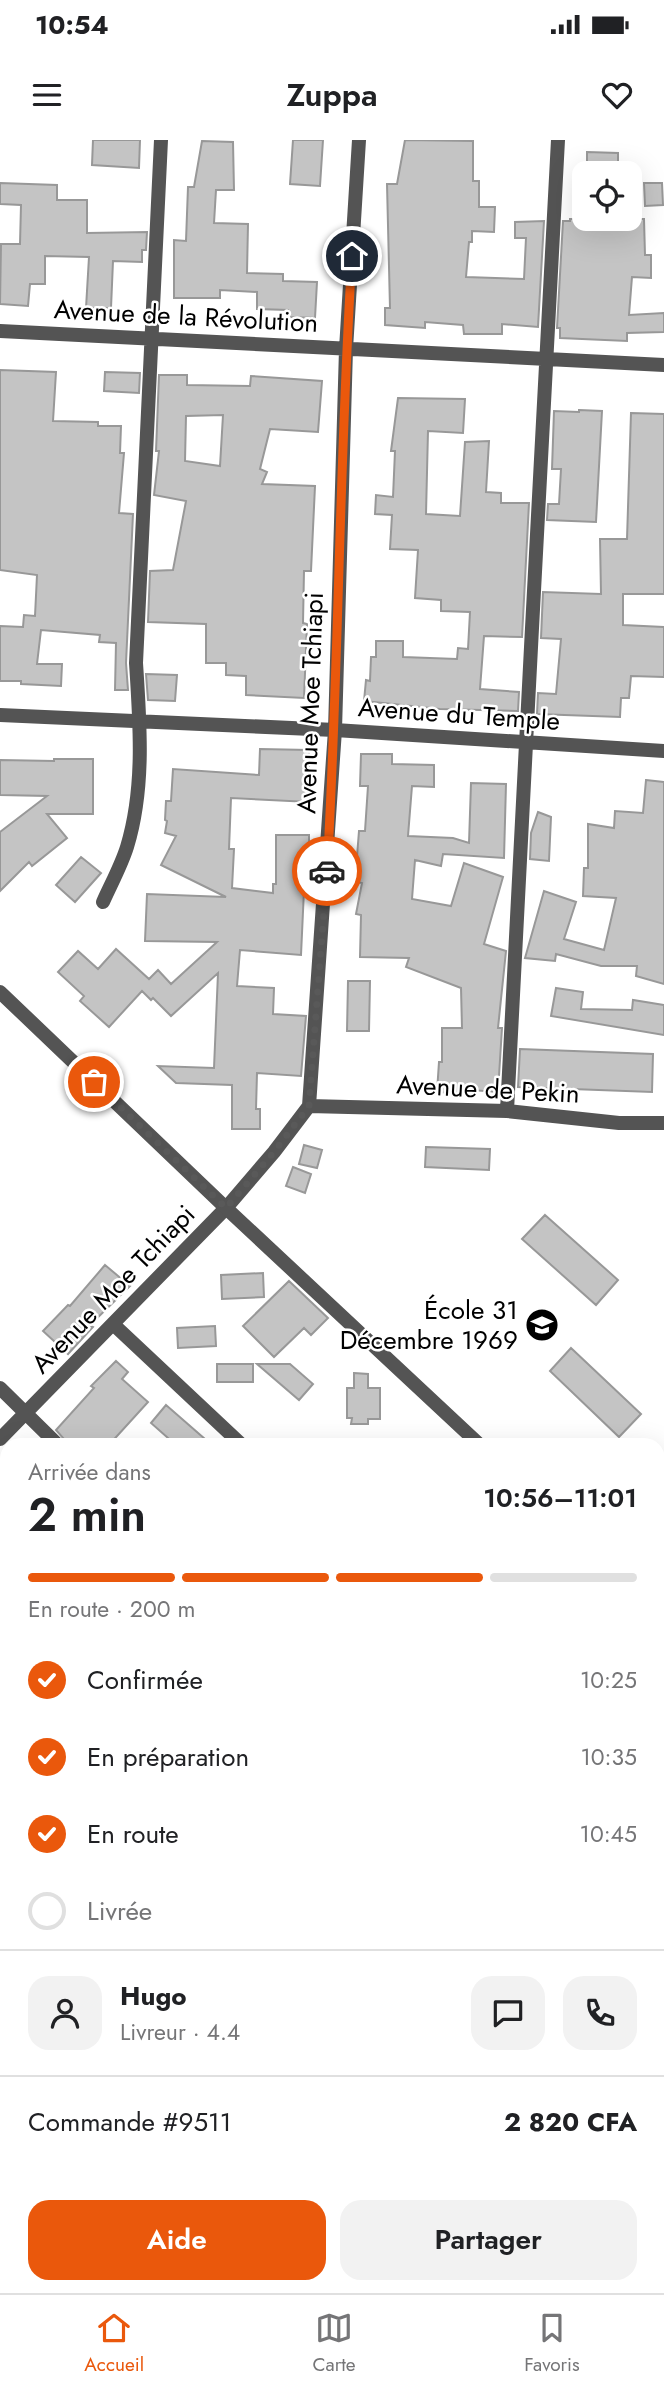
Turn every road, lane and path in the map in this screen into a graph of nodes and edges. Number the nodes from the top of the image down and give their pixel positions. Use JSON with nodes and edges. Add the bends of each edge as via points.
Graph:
{"nodes":[{"id":1,"x":161,"y":140,"type":"edge"},
{"id":2,"x":359,"y":140,"type":"edge"},
{"id":3,"x":558,"y":140,"type":"edge"},
{"id":4,"x":0,"y":331,"type":"edge"},
{"id":5,"x":153,"y":339,"type":"junction"},
{"id":6,"x":346,"y":349,"type":"junction"},
{"id":7,"x":546,"y":359,"type":"junction"},
{"id":8,"x":664,"y":365,"type":"edge"},
{"id":9,"x":0,"y":715,"type":"edge"},
{"id":10,"x":140,"y":722,"type":"junction"},
{"id":11,"x":335,"y":730,"type":"junction"},
{"id":12,"x":524,"y":743,"type":"junction"},
{"id":13,"x":664,"y":751,"type":"edge"},
{"id":14,"x":103,"y":902,"type":"dead end"},
{"id":15,"x":0,"y":992,"type":"edge"},
{"id":16,"x":309,"y":1106,"type":"junction"},
{"id":17,"x":507,"y":1111,"type":"junction"},
{"id":18,"x":664,"y":1123,"type":"edge"},
{"id":19,"x":226,"y":1208,"type":"junction"},
{"id":20,"x":113,"y":1324,"type":"junction"},
{"id":21,"x":0,"y":1388,"type":"edge"},
{"id":22,"x":27,"y":1413,"type":"junction"},
{"id":23,"x":1,"y":1438,"type":"edge"},
{"id":24,"x":51,"y":1438,"type":"edge"},
{"id":25,"x":234,"y":1438,"type":"edge"},
{"id":26,"x":472,"y":1438,"type":"edge"}],
"edges":[{"from":1,"to":5,"type":"street"},
{"from":2,"to":6,"type":"street","name":"Avenue Moe Tchiapi"},
{"from":3,"to":7,"type":"street"},
{"from":4,"to":5,"type":"street","name":"Avenue de la Révolution"},
{"from":5,"to":6,"type":"street","name":"Avenue de la Révolution"},
{"from":5,"to":10,"type":"street","via":[[136,663]]},
{"from":6,"to":7,"type":"street","name":"Avenue de la Révolution"},
{"from":6,"to":11,"type":"street","name":"Avenue Moe Tchiapi"},
{"from":7,"to":8,"type":"street","name":"Avenue de la Révolution"},
{"from":7,"to":12,"type":"street"},
{"from":9,"to":10,"type":"street","name":"Avenue du Temple"},
{"from":10,"to":11,"type":"street","name":"Avenue du Temple"},
{"from":10,"to":14,"type":"street","via":[[133,821]]},
{"from":11,"to":12,"type":"street","name":"Avenue du Temple"},
{"from":11,"to":16,"type":"street","name":"Avenue Moe Tchiapi"},
{"from":12,"to":13,"type":"street","name":"Avenue du Temple"},
{"from":12,"to":17,"type":"street"},
{"from":15,"to":19,"type":"street"},
{"from":16,"to":17,"type":"street","name":"Avenue de Pekin"},
{"from":16,"to":19,"type":"street","name":"Avenue Moe Tchiapi"},
{"from":17,"to":18,"type":"street","name":"Avenue de Pekin"},
{"from":19,"to":20,"type":"street","name":"Avenue Moe Tchiapi"},
{"from":19,"to":26,"type":"street"},
{"from":20,"to":22,"type":"street","name":"Avenue Moe Tchiapi"},
{"from":20,"to":25,"type":"street"},
{"from":21,"to":22,"type":"street"},
{"from":22,"to":23,"type":"street","name":"Avenue Moe Tchiapi"},
{"from":22,"to":24,"type":"street"}]}
